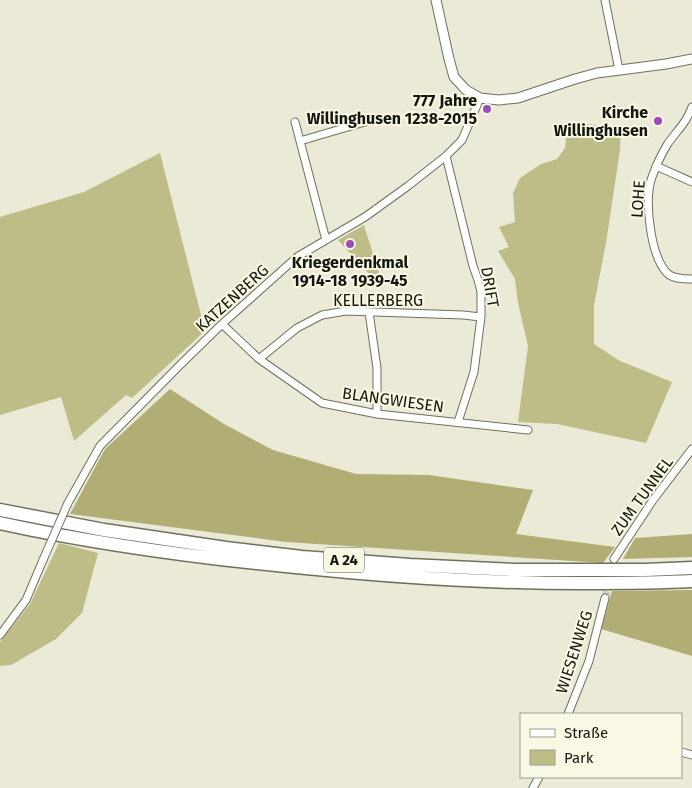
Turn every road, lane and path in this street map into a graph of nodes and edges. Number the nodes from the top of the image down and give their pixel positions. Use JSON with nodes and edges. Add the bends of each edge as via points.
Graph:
{"nodes":[{"id":1,"x":436,"y":0,"type":"edge"},
{"id":2,"x":605,"y":0,"type":"edge"},
{"id":3,"x":692,"y":59,"type":"edge"},
{"id":4,"x":619,"y":70,"type":"junction"},
{"id":5,"x":480,"y":98,"type":"junction"},
{"id":6,"x":692,"y":107,"type":"edge"},
{"id":7,"x":375,"y":118,"type":"dead end"},
{"id":8,"x":295,"y":122,"type":"dead end"},
{"id":9,"x":300,"y":140,"type":"junction"},
{"id":10,"x":446,"y":156,"type":"junction"},
{"id":11,"x":656,"y":166,"type":"junction"},
{"id":12,"x":692,"y":182,"type":"edge"},
{"id":13,"x":326,"y":240,"type":"junction"},
{"id":14,"x":692,"y":279,"type":"edge"},
{"id":15,"x":369,"y":312,"type":"junction"},
{"id":16,"x":482,"y":317,"type":"junction"},
{"id":17,"x":222,"y":324,"type":"junction"},
{"id":18,"x":259,"y":359,"type":"junction"},
{"id":19,"x":377,"y":414,"type":"junction"},
{"id":20,"x":458,"y":422,"type":"junction"},
{"id":21,"x":528,"y":430,"type":"dead end"},
{"id":22,"x":692,"y":449,"type":"edge"},
{"id":23,"x":0,"y":510,"type":"edge"},
{"id":24,"x":0,"y":522,"type":"edge"},
{"id":25,"x":614,"y":559,"type":"tunnel mouth"},
{"id":26,"x":692,"y":568,"type":"edge"},
{"id":27,"x":692,"y":581,"type":"edge"},
{"id":28,"x":605,"y":598,"type":"tunnel mouth"},
{"id":29,"x":0,"y":635,"type":"edge"},
{"id":30,"x":568,"y":713,"type":"edge"}],
"edges":[{"from":1,"to":5,"type":"street","via":[[454,77],[466,90]]},
{"from":2,"to":4,"type":"street"},
{"from":3,"to":4,"type":"street"},
{"from":4,"to":5,"type":"street","via":[[575,79],[518,98]]},
{"from":5,"to":10,"type":"street","name":"KATZENBERG","via":[[462,140]]},
{"from":6,"to":11,"type":"street","name":"LOHE"},
{"from":7,"to":9,"type":"street"},
{"from":8,"to":9,"type":"street"},
{"from":9,"to":13,"type":"street"},
{"from":10,"to":13,"type":"street","name":"KATZENBERG","via":[[408,186]]},
{"from":10,"to":16,"type":"street","name":"DRIFT","via":[[478,280]]},
{"from":11,"to":12,"type":"street"},
{"from":11,"to":14,"type":"street","name":"LOHE","via":[[649,193],[649,222],[655,251],[668,274]]},
{"from":13,"to":17,"type":"street","name":"KATZENBERG","via":[[297,257]]},
{"from":15,"to":16,"type":"street","name":"KELLERBERG"},
{"from":15,"to":18,"type":"street","name":"KELLERBERG","via":[[322,315],[297,328]]},
{"from":15,"to":19,"type":"street","via":[[377,368]]},
{"from":16,"to":20,"type":"street","name":"DRIFT","via":[[474,372]]},
{"from":17,"to":18,"type":"street","name":"BLANGWIESEN"},
{"from":17,"to":29,"type":"street","name":"KATZENBERG","bridge":true,"via":[[100,446],[68,503],[26,600]]},
{"from":18,"to":19,"type":"street","name":"BLANGWIESEN","via":[[322,403]]},
{"from":19,"to":20,"type":"street","name":"BLANGWIESEN"},
{"from":20,"to":21,"type":"street","name":"BLANGWIESEN"},
{"from":22,"to":25,"type":"street","name":"ZUM TUNNEL"},
{"from":23,"to":26,"type":"highway","number":"A 24","via":[[104,530],[302,556],[515,570]]},
{"from":24,"to":27,"type":"highway","number":"A 24","via":[[101,542],[225,560],[398,577],[514,582]]},
{"from":28,"to":30,"type":"street","name":"WIESENWEG","via":[[588,661]]}]}
